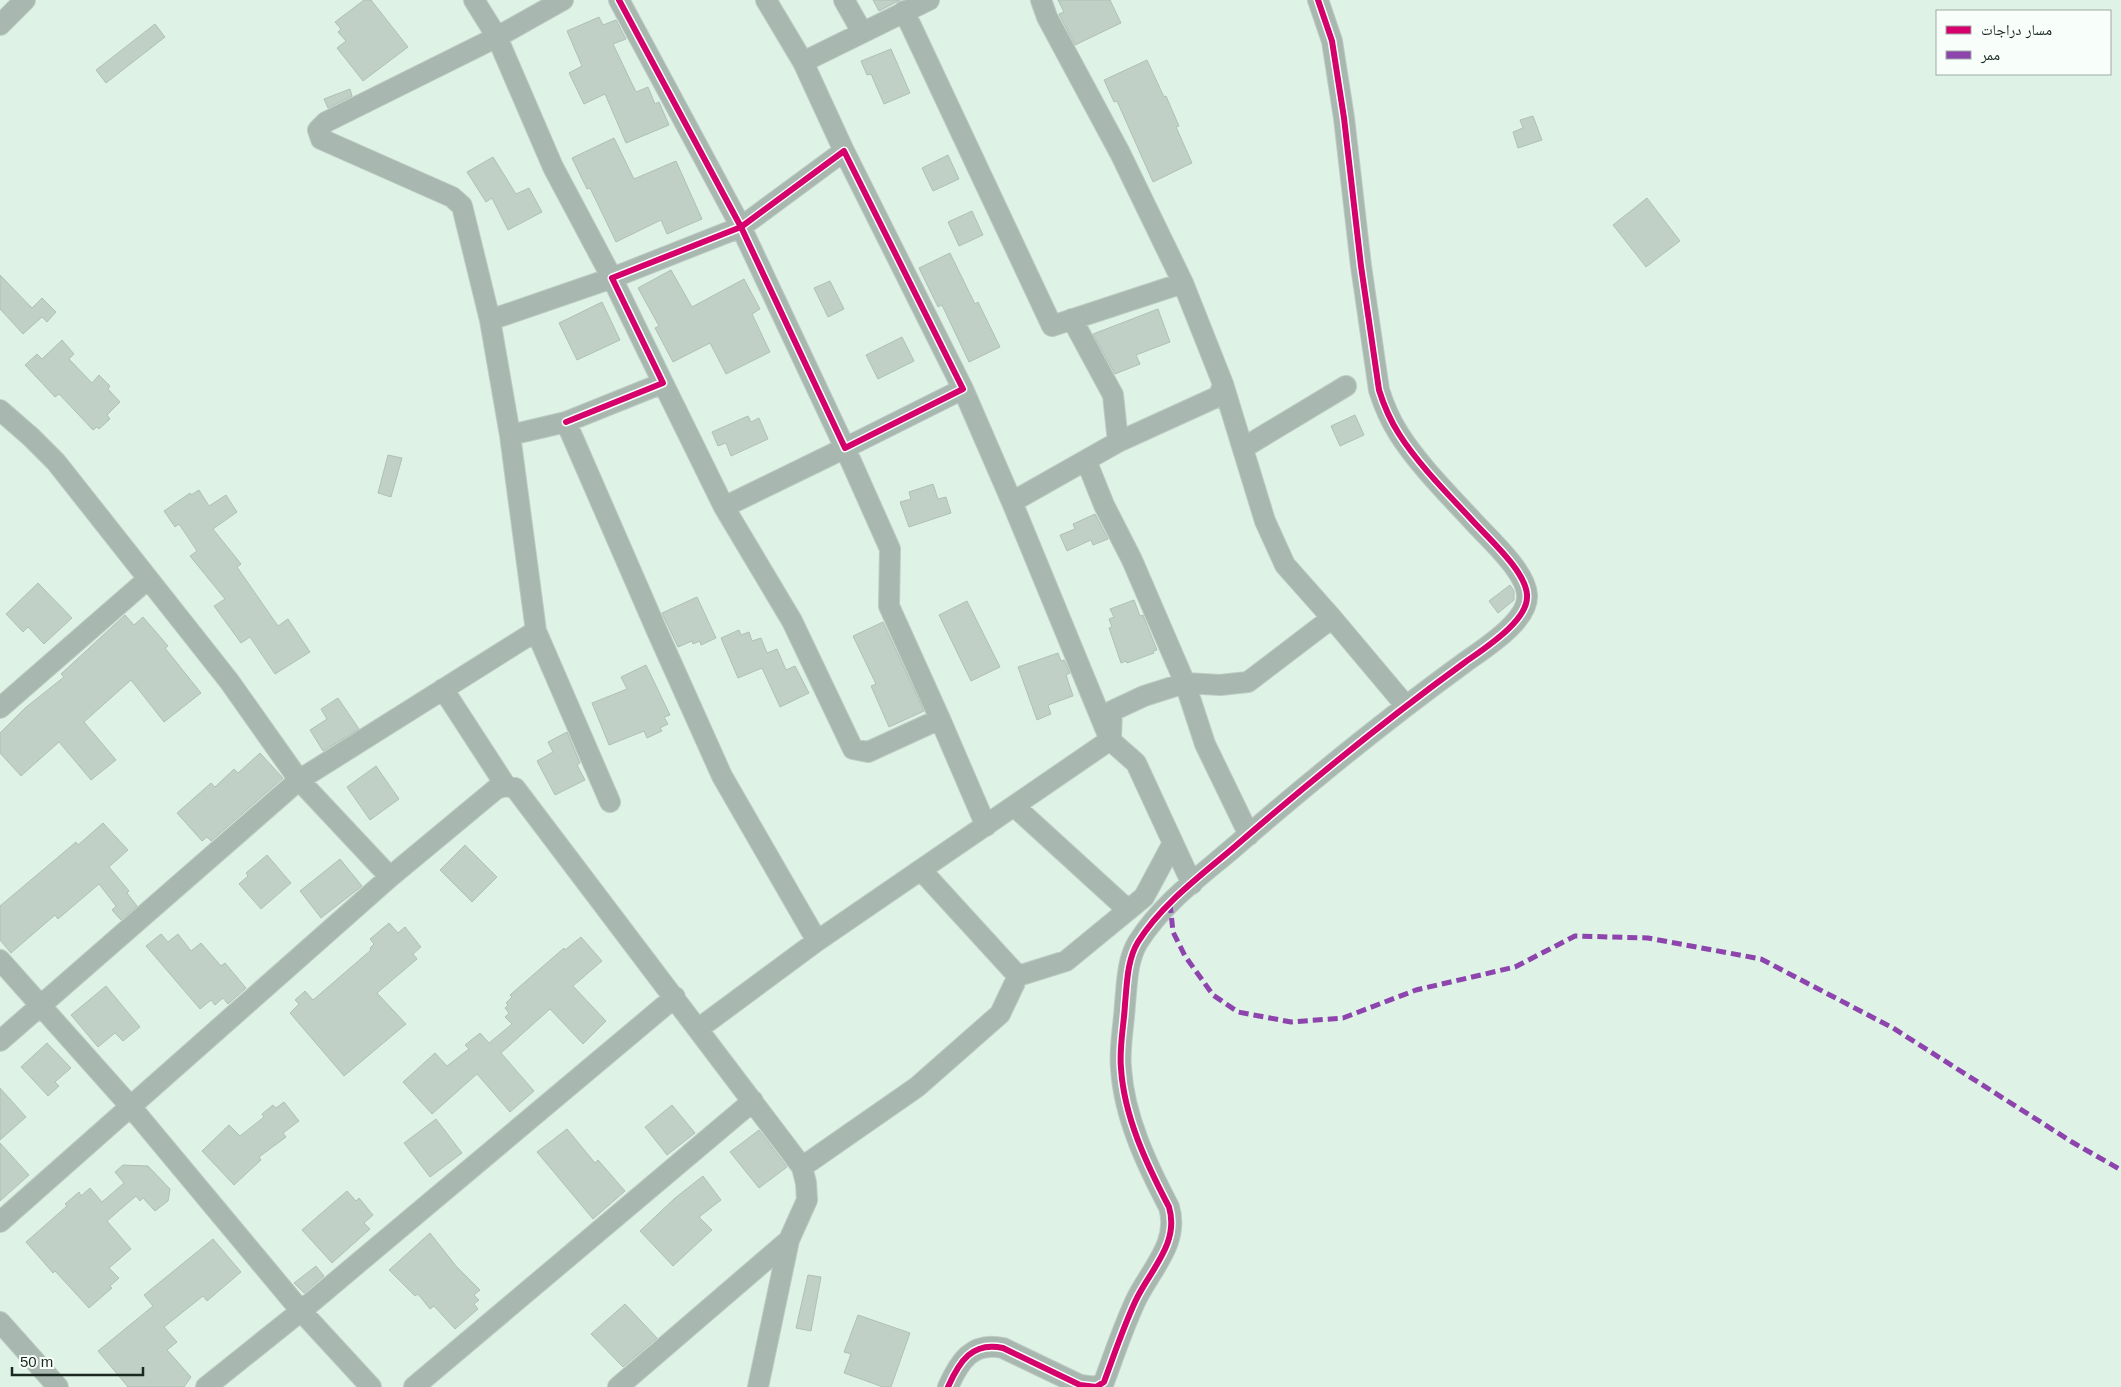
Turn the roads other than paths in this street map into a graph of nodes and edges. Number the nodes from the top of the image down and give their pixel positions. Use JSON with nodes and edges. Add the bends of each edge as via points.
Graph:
{"nodes":[{"id":1,"x":25,"y":0,"type":"edge"},
{"id":2,"x":474,"y":0,"type":"edge"},
{"id":3,"x":563,"y":0,"type":"edge"},
{"id":4,"x":620,"y":0,"type":"edge"},
{"id":5,"x":766,"y":0,"type":"edge"},
{"id":6,"x":844,"y":0,"type":"edge"},
{"id":7,"x":929,"y":0,"type":"edge"},
{"id":8,"x":1041,"y":0,"type":"edge"},
{"id":9,"x":1318,"y":0,"type":"edge"},
{"id":10,"x":904,"y":11,"type":"junction"},
{"id":11,"x":0,"y":25,"type":"edge"},
{"id":12,"x":862,"y":32,"type":"junction"},
{"id":13,"x":498,"y":38,"type":"junction"},
{"id":14,"x":803,"y":62,"type":"junction"},
{"id":15,"x":844,"y":151,"type":"junction"},
{"id":16,"x":741,"y":227,"type":"junction"},
{"id":17,"x":612,"y":278,"type":"junction"},
{"id":18,"x":1183,"y":283,"type":"junction"},
{"id":19,"x":1072,"y":319,"type":"junction"},
{"id":20,"x":490,"y":320,"type":"junction"},
{"id":21,"x":664,"y":383,"type":"junction"},
{"id":22,"x":1223,"y":384,"type":"junction"},
{"id":23,"x":1346,"y":386,"type":"dead end"},
{"id":24,"x":963,"y":389,"type":"junction"},
{"id":25,"x":0,"y":410,"type":"edge"},
{"id":26,"x":566,"y":422,"type":"junction"},
{"id":27,"x":510,"y":435,"type":"junction"},
{"id":28,"x":1118,"y":442,"type":"junction"},
{"id":29,"x":845,"y":448,"type":"junction"},
{"id":30,"x":1243,"y":448,"type":"junction"},
{"id":31,"x":1086,"y":460,"type":"junction"},
{"id":32,"x":1012,"y":502,"type":"junction"},
{"id":33,"x":724,"y":507,"type":"junction"},
{"id":34,"x":148,"y":579,"type":"junction"},
{"id":35,"x":1332,"y":618,"type":"junction"},
{"id":36,"x":536,"y":631,"type":"junction"},
{"id":37,"x":1185,"y":683,"type":"junction"},
{"id":38,"x":443,"y":689,"type":"junction"},
{"id":39,"x":1406,"y":706,"type":"junction"},
{"id":40,"x":0,"y":708,"type":"edge"},
{"id":41,"x":940,"y":719,"type":"junction"},
{"id":42,"x":1110,"y":740,"type":"junction"},
{"id":43,"x":299,"y":780,"type":"junction"},
{"id":44,"x":506,"y":786,"type":"junction"},
{"id":45,"x":610,"y":802,"type":"dead end"},
{"id":46,"x":1014,"y":806,"type":"junction"},
{"id":47,"x":986,"y":826,"type":"junction"},
{"id":48,"x":1249,"y":834,"type":"junction"},
{"id":49,"x":1173,"y":843,"type":"junction"},
{"id":50,"x":921,"y":870,"type":"junction"},
{"id":51,"x":390,"y":877,"type":"junction"},
{"id":52,"x":1192,"y":884,"type":"junction"},
{"id":53,"x":1128,"y":910,"type":"junction"},
{"id":54,"x":817,"y":940,"type":"junction"},
{"id":55,"x":0,"y":960,"type":"edge"},
{"id":56,"x":1018,"y":976,"type":"junction"},
{"id":57,"x":675,"y":997,"type":"junction"},
{"id":58,"x":40,"y":1006,"type":"junction"},
{"id":59,"x":698,"y":1029,"type":"junction"},
{"id":60,"x":0,"y":1041,"type":"edge"},
{"id":61,"x":753,"y":1101,"type":"junction"},
{"id":62,"x":131,"y":1107,"type":"junction"},
{"id":63,"x":802,"y":1167,"type":"junction"},
{"id":64,"x":0,"y":1222,"type":"edge"},
{"id":65,"x":789,"y":1240,"type":"junction"},
{"id":66,"x":301,"y":1311,"type":"junction"},
{"id":67,"x":0,"y":1322,"type":"edge"},
{"id":68,"x":1109,"y":1384,"type":"edge"},
{"id":69,"x":58,"y":1387,"type":"edge"},
{"id":70,"x":206,"y":1387,"type":"edge"},
{"id":71,"x":371,"y":1387,"type":"edge"},
{"id":72,"x":414,"y":1387,"type":"edge"},
{"id":73,"x":618,"y":1387,"type":"edge"},
{"id":74,"x":758,"y":1387,"type":"edge"},
{"id":75,"x":948,"y":1387,"type":"edge"}],
"edges":[{"from":1,"to":11,"type":"street"},
{"from":2,"to":13,"type":"street"},
{"from":3,"to":13,"type":"street"},
{"from":4,"to":16,"type":"street"},
{"from":5,"to":14,"type":"street"},
{"from":6,"to":12,"type":"street"},
{"from":7,"to":10,"type":"street"},
{"from":8,"to":18,"type":"street"},
{"from":9,"to":39,"type":"street","via":[[1332,41],[1379,390],[1386,410],[1400,435],[1443,488],[1511,564],[1523,581],[1527,595],[1526,606],[1517,620]]},
{"from":10,"to":12,"type":"street"},
{"from":10,"to":19,"type":"street","via":[[1052,326]]},
{"from":12,"to":14,"type":"street"},
{"from":13,"to":17,"type":"street","via":[[553,167]]},
{"from":13,"to":20,"type":"street","via":[[326,122],[318,130],[320,139],[452,197],[462,206]]},
{"from":14,"to":15,"type":"street"},
{"from":15,"to":16,"type":"street"},
{"from":15,"to":24,"type":"street"},
{"from":16,"to":17,"type":"street"},
{"from":16,"to":29,"type":"street"},
{"from":17,"to":20,"type":"street"},
{"from":17,"to":21,"type":"street"},
{"from":18,"to":19,"type":"street"},
{"from":18,"to":22,"type":"street"},
{"from":19,"to":28,"type":"street","via":[[1113,395]]},
{"from":20,"to":27,"type":"street"},
{"from":21,"to":26,"type":"street"},
{"from":21,"to":33,"type":"street"},
{"from":22,"to":28,"type":"street","via":[[1219,396]]},
{"from":22,"to":30,"type":"street"},
{"from":23,"to":30,"type":"street"},
{"from":24,"to":29,"type":"street"},
{"from":24,"to":32,"type":"street"},
{"from":25,"to":34,"type":"street","via":[[56,462]]},
{"from":26,"to":27,"type":"street"},
{"from":26,"to":54,"type":"street","via":[[722,776]]},
{"from":27,"to":36,"type":"street"},
{"from":28,"to":31,"type":"street"},
{"from":29,"to":33,"type":"street"},
{"from":29,"to":41,"type":"street","via":[[890,549],[889,606]]},
{"from":30,"to":35,"type":"street","via":[[1265,521],[1284,565]]},
{"from":31,"to":32,"type":"street"},
{"from":31,"to":37,"type":"street"},
{"from":32,"to":42,"type":"street"},
{"from":33,"to":41,"type":"street","via":[[792,621],[853,750],[868,752]]},
{"from":34,"to":40,"type":"street"},
{"from":34,"to":43,"type":"street","via":[[229,681]]},
{"from":35,"to":37,"type":"street","via":[[1248,682],[1220,685]]},
{"from":35,"to":39,"type":"street"},
{"from":36,"to":38,"type":"street"},
{"from":36,"to":45,"type":"street"},
{"from":37,"to":42,"type":"street","via":[[1144,696],[1112,711]]},
{"from":37,"to":48,"type":"street","via":[[1205,744]]},
{"from":38,"to":43,"type":"street"},
{"from":38,"to":44,"type":"street"},
{"from":39,"to":48,"type":"street"},
{"from":41,"to":47,"type":"street"},
{"from":42,"to":46,"type":"street"},
{"from":42,"to":49,"type":"street","via":[[1136,762]]},
{"from":43,"to":51,"type":"street"},
{"from":43,"to":58,"type":"street"},
{"from":44,"to":51,"type":"street","via":[[496,788]]},
{"from":44,"to":57,"type":"street","via":[[515,788]]},
{"from":46,"to":47,"type":"street"},
{"from":46,"to":53,"type":"street"},
{"from":47,"to":50,"type":"street"},
{"from":48,"to":52,"type":"street"},
{"from":49,"to":52,"type":"street"},
{"from":49,"to":53,"type":"street","via":[[1144,897]]},
{"from":50,"to":54,"type":"street"},
{"from":50,"to":56,"type":"street"},
{"from":51,"to":62,"type":"street"},
{"from":52,"to":68,"type":"street","via":[[1159,916],[1138,943],[1131,958],[1127,982],[1120,1067],[1132,1125],[1173,1220],[1166,1249],[1135,1301]]},
{"from":53,"to":56,"type":"street","via":[[1066,961]]},
{"from":54,"to":59,"type":"street"},
{"from":55,"to":58,"type":"street"},
{"from":56,"to":63,"type":"street","via":[[1000,1014],[917,1087]]},
{"from":57,"to":59,"type":"street"},
{"from":57,"to":66,"type":"street"},
{"from":58,"to":60,"type":"street"},
{"from":58,"to":62,"type":"street"},
{"from":59,"to":61,"type":"street"},
{"from":61,"to":63,"type":"street"},
{"from":61,"to":72,"type":"street"},
{"from":62,"to":64,"type":"street"},
{"from":62,"to":66,"type":"street"},
{"from":63,"to":65,"type":"street","via":[[807,1200]]},
{"from":65,"to":73,"type":"street"},
{"from":65,"to":74,"type":"street"},
{"from":66,"to":70,"type":"street"},
{"from":66,"to":71,"type":"street"},
{"from":67,"to":69,"type":"street"},
{"from":68,"to":75,"type":"street","via":[[1096,1387],[1080,1385],[996,1346],[973,1352],[963,1359]]}]}
